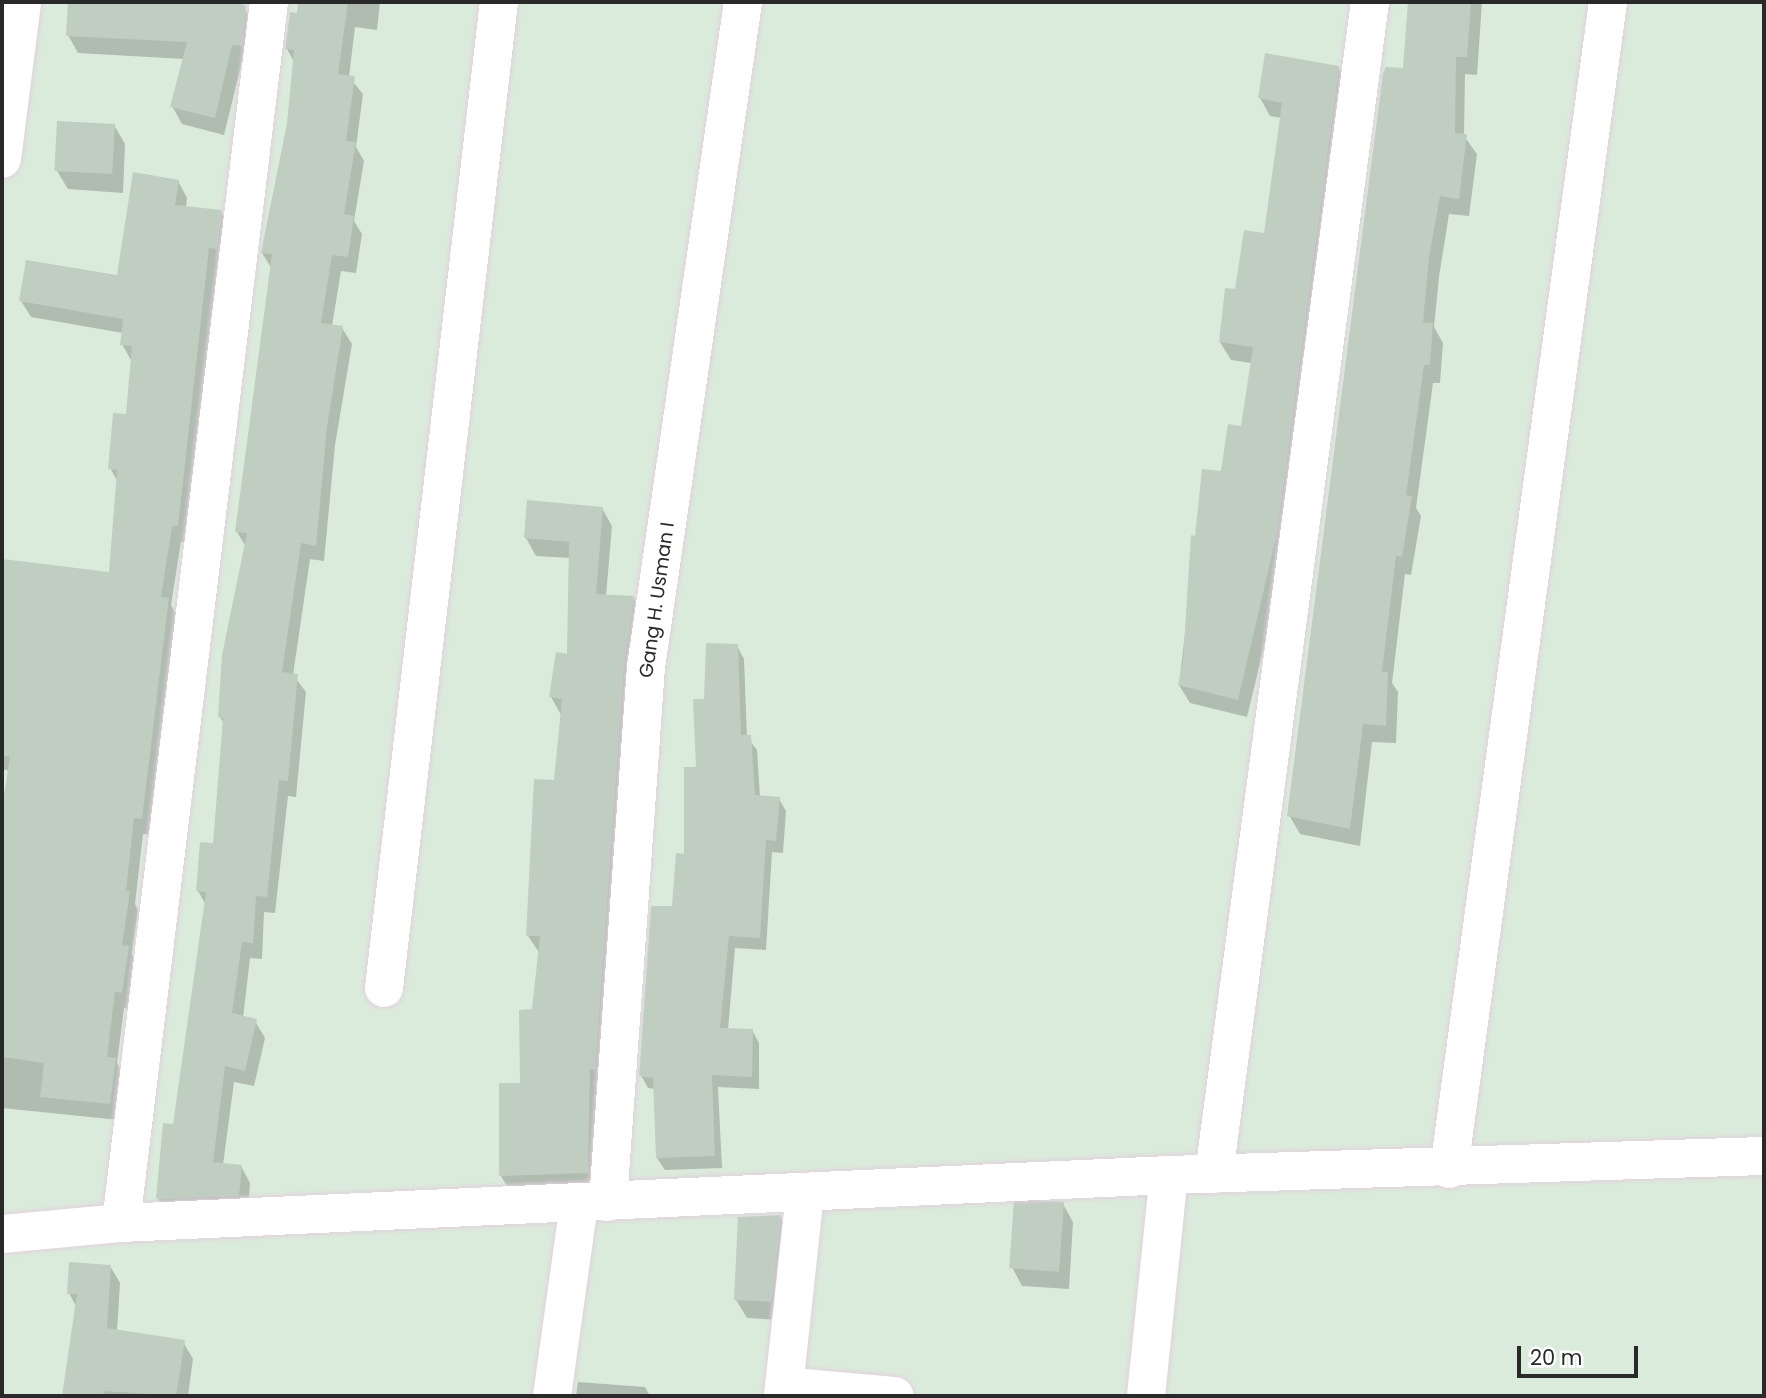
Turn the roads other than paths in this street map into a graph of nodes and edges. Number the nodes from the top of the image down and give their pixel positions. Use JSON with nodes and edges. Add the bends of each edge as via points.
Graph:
{"nodes":[{"id":1,"x":22,"y":2,"type":"edge"},
{"id":2,"x":269,"y":2,"type":"edge"},
{"id":3,"x":499,"y":2,"type":"edge"},
{"id":4,"x":743,"y":2,"type":"edge"},
{"id":5,"x":1370,"y":2,"type":"edge"},
{"id":6,"x":1608,"y":2,"type":"edge"},
{"id":7,"x":2,"y":159,"type":"edge"},
{"id":8,"x":384,"y":988,"type":"dead end"},
{"id":9,"x":1764,"y":1156,"type":"edge"},
{"id":10,"x":1449,"y":1169,"type":"junction"},
{"id":11,"x":1214,"y":1174,"type":"junction"},
{"id":12,"x":1169,"y":1175,"type":"junction"},
{"id":13,"x":804,"y":1192,"type":"junction"},
{"id":14,"x":593,"y":1202,"type":"junction"},
{"id":15,"x":121,"y":1223,"type":"junction"},
{"id":16,"x":2,"y":1234,"type":"edge"},
{"id":17,"x":783,"y":1391,"type":"edge"},
{"id":18,"x":552,"y":1396,"type":"edge"},
{"id":19,"x":895,"y":1396,"type":"edge"},
{"id":20,"x":1146,"y":1396,"type":"edge"}],
"edges":[{"from":1,"to":7,"type":"street"},
{"from":2,"to":15,"type":"street"},
{"from":3,"to":8,"type":"street"},
{"from":4,"to":14,"type":"street","name":"Gang H. Usman I","via":[[646,667]]},
{"from":5,"to":11,"type":"street"},
{"from":6,"to":10,"type":"street"},
{"from":9,"to":10,"type":"street"},
{"from":10,"to":11,"type":"street"},
{"from":11,"to":12,"type":"street"},
{"from":12,"to":13,"type":"street"},
{"from":12,"to":20,"type":"street"},
{"from":13,"to":14,"type":"street"},
{"from":13,"to":17,"type":"street"},
{"from":14,"to":15,"type":"street"},
{"from":14,"to":18,"type":"street","name":"Gang H. Usman I"},
{"from":15,"to":16,"type":"street"},
{"from":17,"to":19,"type":"street"}]}
